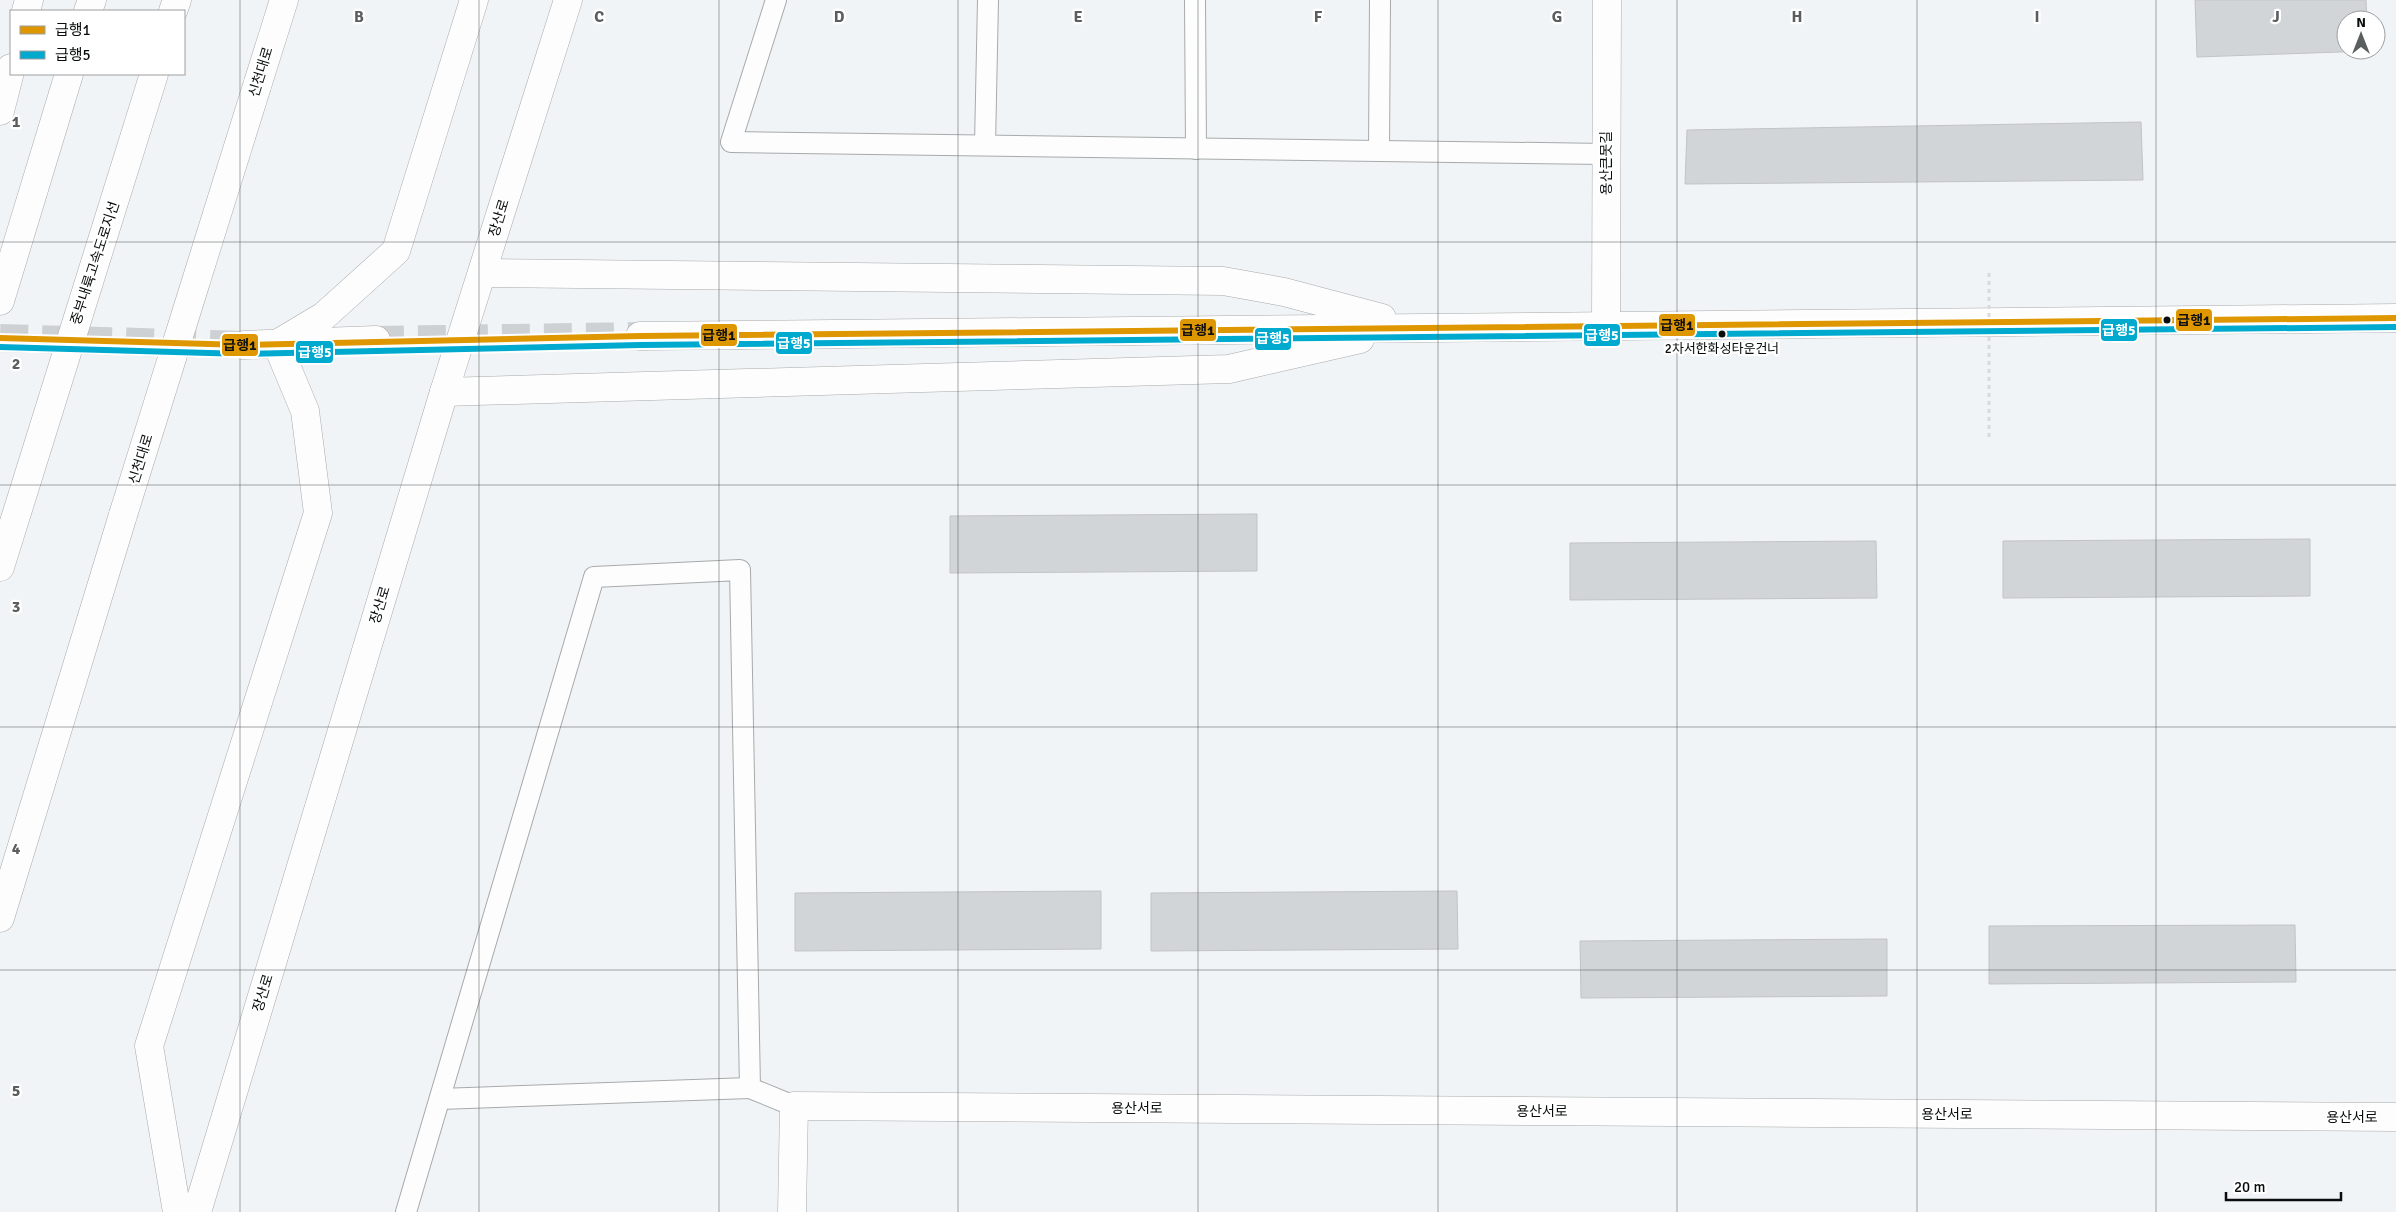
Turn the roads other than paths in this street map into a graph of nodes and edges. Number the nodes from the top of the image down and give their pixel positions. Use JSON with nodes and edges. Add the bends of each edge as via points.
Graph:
{"nodes":[{"id":1,"x":284,"y":0,"type":"edge"},
{"id":2,"x":474,"y":0,"type":"edge"},
{"id":3,"x":568,"y":0,"type":"edge"},
{"id":4,"x":776,"y":0,"type":"edge"},
{"id":5,"x":988,"y":0,"type":"edge"},
{"id":6,"x":1195,"y":0,"type":"edge"},
{"id":7,"x":1380,"y":0,"type":"edge"},
{"id":8,"x":1607,"y":0,"type":"edge"},
{"id":9,"x":10,"y":72,"type":"edge"},
{"id":10,"x":69,"y":75,"type":"edge"},
{"id":11,"x":154,"y":75,"type":"edge"},
{"id":12,"x":0,"y":111,"type":"edge"},
{"id":13,"x":985,"y":145,"type":"junction"},
{"id":14,"x":1196,"y":148,"type":"junction"},
{"id":15,"x":1379,"y":150,"type":"junction"},
{"id":16,"x":1606,"y":154,"type":"junction"},
{"id":17,"x":482,"y":273,"type":"junction"},
{"id":18,"x":0,"y":301,"type":"edge"},
{"id":19,"x":2396,"y":318,"type":"edge"},
{"id":20,"x":1606,"y":325,"type":"junction"},
{"id":21,"x":1415,"y":327,"type":"junction"},
{"id":22,"x":640,"y":336,"type":"tunnel mouth"},
{"id":23,"x":376,"y":340,"type":"tunnel mouth"},
{"id":24,"x":278,"y":344,"type":"junction"},
{"id":25,"x":244,"y":345,"type":"tunnel mouth"},
{"id":26,"x":444,"y":392,"type":"junction"},
{"id":27,"x":0,"y":567,"type":"edge"},
{"id":28,"x":0,"y":918,"type":"edge"},
{"id":29,"x":750,"y":1088,"type":"junction"},
{"id":30,"x":440,"y":1099,"type":"junction"},
{"id":31,"x":794,"y":1106,"type":"junction"},
{"id":32,"x":2396,"y":1117,"type":"edge"},
{"id":33,"x":177,"y":1212,"type":"edge"},
{"id":34,"x":198,"y":1212,"type":"edge"},
{"id":35,"x":406,"y":1212,"type":"edge"},
{"id":36,"x":792,"y":1212,"type":"edge"}],
"edges":[{"from":1,"to":28,"type":"main road","name":"신천대로","bridge":true},
{"from":2,"to":24,"type":"main road","via":[[396,251],[324,316]]},
{"from":3,"to":17,"type":"main road","name":"장산로"},
{"from":4,"to":13,"type":"lane","via":[[730,142]]},
{"from":5,"to":13,"type":"lane"},
{"from":6,"to":14,"type":"lane"},
{"from":7,"to":15,"type":"lane"},
{"from":8,"to":16,"type":"main road","name":"용산큰못길"},
{"from":9,"to":12,"type":"main road"},
{"from":10,"to":18,"type":"main road"},
{"from":11,"to":27,"type":"main road","name":"중부내륙고속도로지선"},
{"from":13,"to":14,"type":"lane"},
{"from":14,"to":15,"type":"lane"},
{"from":15,"to":16,"type":"lane"},
{"from":16,"to":20,"type":"main road","name":"용산큰못길"},
{"from":17,"to":21,"type":"main road","via":[[1223,281],[1284,292]]},
{"from":17,"to":26,"type":"main road","name":"장산로"},
{"from":19,"to":20,"type":"main road"},
{"from":20,"to":21,"type":"main road"},
{"from":21,"to":22,"type":"main road"},
{"from":21,"to":26,"type":"main road","via":[[1229,369]]},
{"from":23,"to":24,"type":"main road"},
{"from":24,"to":25,"type":"main road"},
{"from":24,"to":33,"type":"main road","via":[[304,411],[318,512],[149,1046]]},
{"from":26,"to":34,"type":"main road","name":"장산로"},
{"from":29,"to":30,"type":"lane"},
{"from":29,"to":30,"type":"lane","via":[[740,570],[594,576]]},
{"from":29,"to":31,"type":"lane"},
{"from":30,"to":35,"type":"lane"},
{"from":31,"to":32,"type":"main road","name":"용산서로"},
{"from":31,"to":36,"type":"main road"}]}
